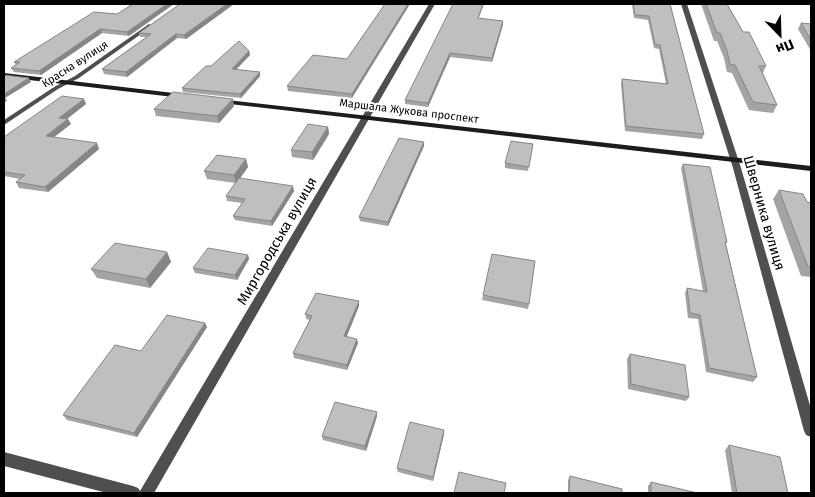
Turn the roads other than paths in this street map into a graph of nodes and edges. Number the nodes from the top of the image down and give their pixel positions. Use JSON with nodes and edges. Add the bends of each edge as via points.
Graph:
{"nodes":[{"id":1,"x":432,"y":4,"type":"edge"},
{"id":2,"x":684,"y":4,"type":"edge"},
{"id":3,"x":156,"y":21,"type":"edge"},
{"id":4,"x":4,"y":76,"type":"edge"},
{"id":5,"x":67,"y":83,"type":"junction"},
{"id":6,"x":192,"y":97,"type":"edge"},
{"id":7,"x":211,"y":99,"type":"edge"},
{"id":8,"x":365,"y":117,"type":"junction"},
{"id":9,"x":4,"y":123,"type":"edge"},
{"id":10,"x":734,"y":159,"type":"junction"},
{"id":11,"x":811,"y":169,"type":"edge"},
{"id":12,"x":811,"y":431,"type":"edge"},
{"id":13,"x":4,"y":459,"type":"edge"},
{"id":14,"x":133,"y":493,"type":"edge"},
{"id":15,"x":146,"y":493,"type":"edge"}],
"edges":[{"from":1,"to":8,"type":"street","name":"Миргородська вулиця"},
{"from":2,"to":10,"type":"street","name":"Шверника вулиця"},
{"from":3,"to":5,"type":"street","name":"Красна вулиця"},
{"from":4,"to":5,"type":"street"},
{"from":5,"to":6,"type":"street"},
{"from":5,"to":9,"type":"street","name":"Красна вулиця"},
{"from":7,"to":8,"type":"street","name":"Маршала Жукова проспект"},
{"from":8,"to":10,"type":"street","name":"Маршала Жукова проспект"},
{"from":8,"to":15,"type":"street","name":"Миргородська вулиця"},
{"from":10,"to":11,"type":"street","name":"Маршала Жукова проспект"},
{"from":10,"to":12,"type":"street","name":"Шверника вулиця"},
{"from":13,"to":14,"type":"street"}]}
